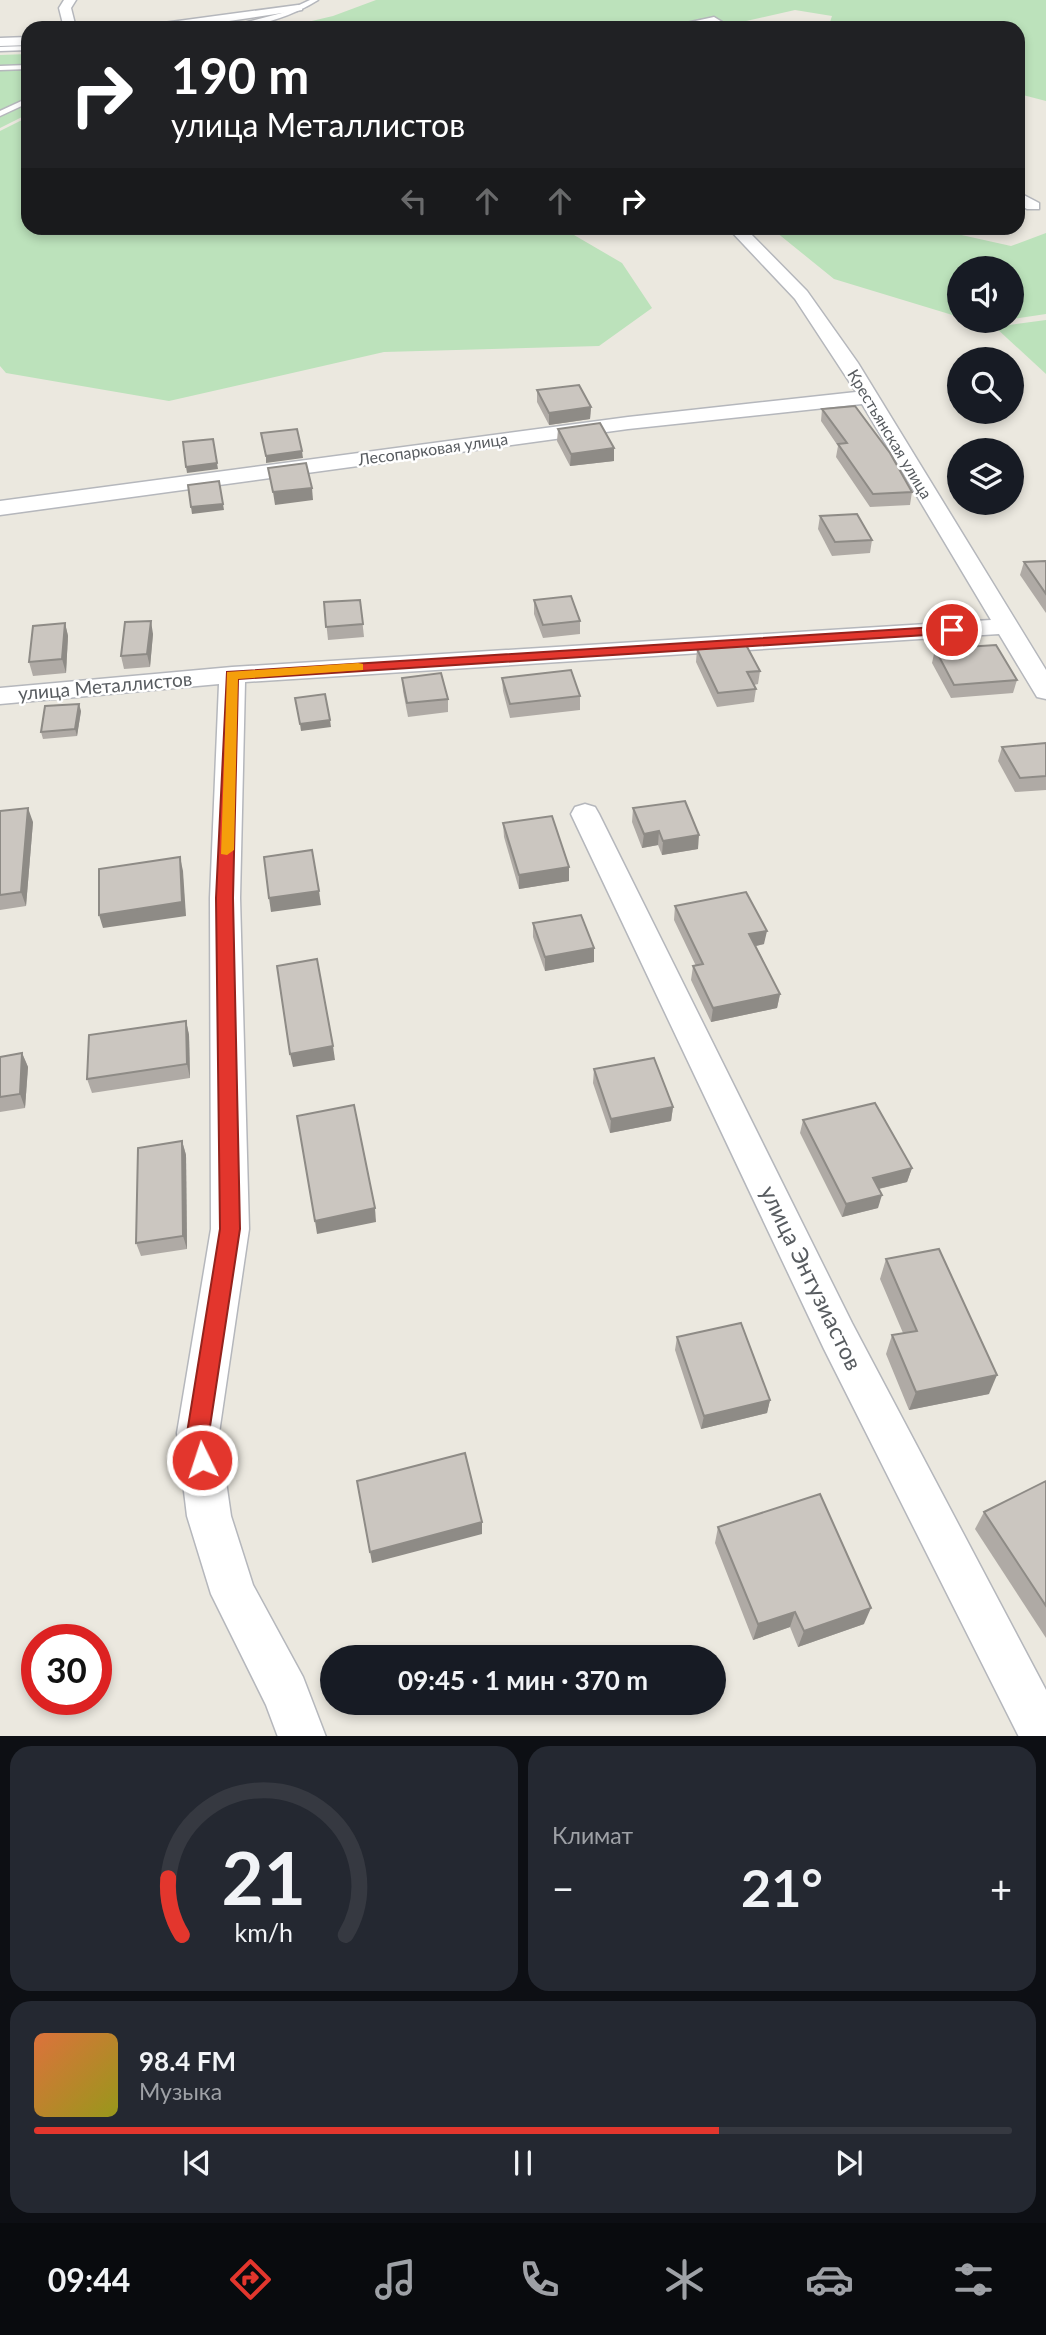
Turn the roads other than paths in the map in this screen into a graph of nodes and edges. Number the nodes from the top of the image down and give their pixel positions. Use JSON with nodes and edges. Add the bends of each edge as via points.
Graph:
{"nodes":[{"id":1,"x":70,"y":0,"type":"edge"},
{"id":2,"x":314,"y":0,"type":"edge"},
{"id":3,"x":298,"y":8,"type":"junction"},
{"id":4,"x":68,"y":21,"type":"edge"},
{"id":5,"x":206,"y":21,"type":"edge"},
{"id":6,"x":252,"y":21,"type":"edge"},
{"id":7,"x":21,"y":41,"type":"edge"},
{"id":8,"x":0,"y":42,"type":"edge"},
{"id":9,"x":21,"y":48,"type":"edge"},
{"id":10,"x":0,"y":49,"type":"edge"},
{"id":11,"x":21,"y":67,"type":"edge"},
{"id":12,"x":0,"y":68,"type":"edge"},
{"id":13,"x":21,"y":101,"type":"edge"},
{"id":14,"x":0,"y":102,"type":"edge"},
{"id":15,"x":21,"y":104,"type":"edge"},
{"id":16,"x":0,"y":114,"type":"edge"},
{"id":17,"x":1025,"y":201,"type":"edge"},
{"id":18,"x":1033,"y":206,"type":"dead end"},
{"id":19,"x":743,"y":235,"type":"edge"},
{"id":20,"x":868,"y":397,"type":"junction"},
{"id":21,"x":0,"y":508,"type":"edge"},
{"id":22,"x":1006,"y":626,"type":"junction"},
{"id":23,"x":232,"y":675,"type":"junction"},
{"id":24,"x":1046,"y":691,"type":"edge"},
{"id":25,"x":0,"y":696,"type":"edge"},
{"id":26,"x":584,"y":814,"type":"dead end"},
{"id":27,"x":302,"y":1736,"type":"edge"},
{"id":28,"x":1044,"y":1736,"type":"edge"}],
"edges":[{"from":1,"to":4,"type":"street","via":[[65,8]]},
{"from":2,"to":3,"type":"lane"},
{"from":3,"to":5,"type":"street"},
{"from":3,"to":6,"type":"lane"},
{"from":7,"to":8,"type":"street"},
{"from":9,"to":10,"type":"lane"},
{"from":11,"to":12,"type":"lane"},
{"from":13,"to":14,"type":"lane"},
{"from":15,"to":16,"type":"lane"},
{"from":17,"to":18,"type":"street"},
{"from":19,"to":20,"type":"street","name":"Крестьянская улица","via":[[801,295]]},
{"from":20,"to":21,"type":"street","name":"Лесопарковая улица","via":[[628,423]]},
{"from":20,"to":22,"type":"street","name":"Крестьянская улица"},
{"from":22,"to":23,"type":"street","name":"улица Металлистов"},
{"from":22,"to":24,"type":"street","name":"Крестьянская улица"},
{"from":23,"to":25,"type":"street","name":"улица Металлистов"},
{"from":23,"to":27,"type":"street","via":[[225,898],[230,1229],[198,1433],[209,1516],[234,1594],[286,1694]]},
{"from":26,"to":28,"type":"street","name":"улица Энтузиастов","via":[[838,1336]]}]}
